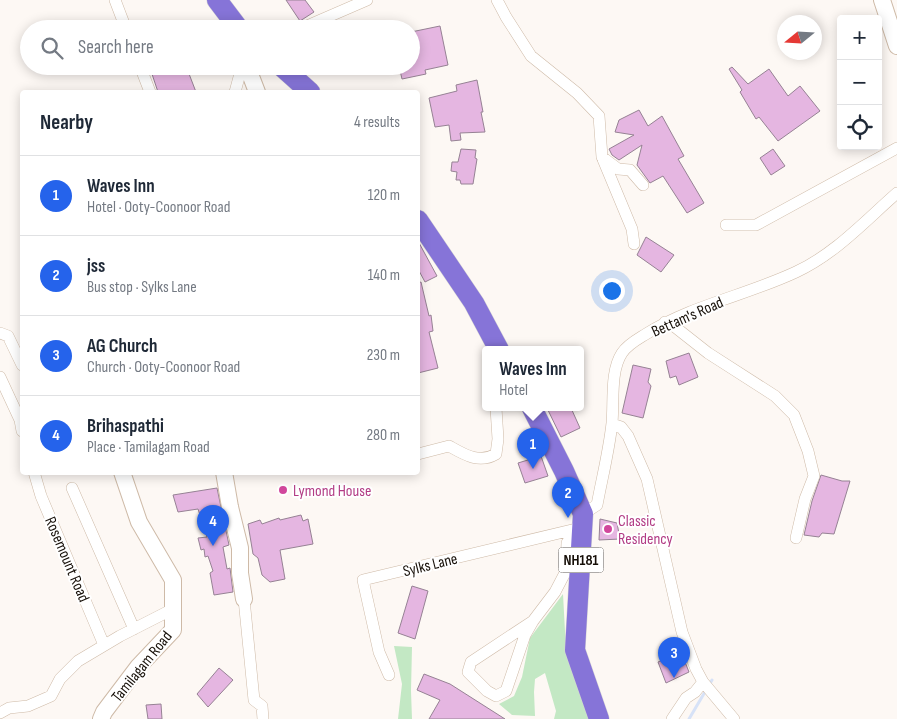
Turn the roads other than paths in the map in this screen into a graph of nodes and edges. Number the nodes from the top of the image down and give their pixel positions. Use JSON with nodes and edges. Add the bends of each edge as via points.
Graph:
{"nodes":[{"id":1,"x":115,"y":0,"type":"edge"},
{"id":2,"x":217,"y":0,"type":"edge"},
{"id":3,"x":367,"y":0,"type":"edge"},
{"id":4,"x":498,"y":0,"type":"edge"},
{"id":5,"x":882,"y":0,"type":"edge"},
{"id":6,"x":123,"y":20,"type":"edge"},
{"id":7,"x":231,"y":20,"type":"edge"},
{"id":8,"x":321,"y":20,"type":"edge"},
{"id":9,"x":897,"y":46,"type":"edge"},
{"id":10,"x":143,"y":75,"type":"edge"},
{"id":11,"x":240,"y":75,"type":"edge"},
{"id":12,"x":250,"y":75,"type":"edge"},
{"id":13,"x":291,"y":75,"type":"edge"},
{"id":14,"x":149,"y":90,"type":"edge"},
{"id":15,"x":236,"y":90,"type":"edge"},
{"id":16,"x":256,"y":90,"type":"edge"},
{"id":17,"x":308,"y":90,"type":"edge"},
{"id":18,"x":897,"y":148,"type":"edge"},
{"id":19,"x":602,"y":158,"type":"junction"},
{"id":20,"x":643,"y":185,"type":"dead end"},
{"id":21,"x":897,"y":193,"type":"edge"},
{"id":22,"x":420,"y":223,"type":"edge"},
{"id":23,"x":726,"y":224,"type":"dead end"},
{"id":24,"x":634,"y":244,"type":"dead end"},
{"id":25,"x":665,"y":322,"type":"junction"},
{"id":26,"x":0,"y":333,"type":"edge"},
{"id":27,"x":490,"y":341,"type":"edge"},
{"id":28,"x":20,"y":361,"type":"edge"},
{"id":29,"x":0,"y":378,"type":"edge"},
{"id":30,"x":496,"y":411,"type":"edge"},
{"id":31,"x":534,"y":411,"type":"edge"},
{"id":32,"x":20,"y":420,"type":"edge"},
{"id":33,"x":612,"y":424,"type":"junction"},
{"id":34,"x":420,"y":454,"type":"edge"},
{"id":35,"x":35,"y":475,"type":"edge"},
{"id":36,"x":123,"y":475,"type":"edge"},
{"id":37,"x":225,"y":475,"type":"edge"},
{"id":38,"x":72,"y":488,"type":"dead end"},
{"id":39,"x":579,"y":521,"type":"junction"},
{"id":40,"x":796,"y":538,"type":"dead end"},
{"id":41,"x":244,"y":599,"type":"joint"},
{"id":42,"x":173,"y":609,"type":"junction"},
{"id":43,"x":533,"y":621,"type":"junction"},
{"id":44,"x":134,"y":629,"type":"junction"},
{"id":45,"x":104,"y":645,"type":"junction"},
{"id":46,"x":388,"y":675,"type":"dead end"},
{"id":47,"x":703,"y":682,"type":"junction"},
{"id":48,"x":254,"y":700,"type":"junction"},
{"id":49,"x":0,"y":712,"type":"edge"},
{"id":50,"x":101,"y":719,"type":"edge"},
{"id":51,"x":255,"y":719,"type":"edge"},
{"id":52,"x":263,"y":719,"type":"edge"},
{"id":53,"x":599,"y":719,"type":"edge"},
{"id":54,"x":672,"y":719,"type":"edge"},
{"id":55,"x":734,"y":719,"type":"edge"}],
"edges":[{"from":1,"to":6,"type":"street"},
{"from":2,"to":7,"type":"highway"},
{"from":3,"to":8,"type":"street"},
{"from":4,"to":19,"type":"street","via":[[531,56],[577,93],[599,116]]},
{"from":5,"to":9,"type":"street"},
{"from":10,"to":14,"type":"street"},
{"from":11,"to":15,"type":"street"},
{"from":12,"to":16,"type":"street"},
{"from":13,"to":17,"type":"highway"},
{"from":18,"to":23,"type":"street","via":[[756,225]]},
{"from":19,"to":20,"type":"street","via":[[618,169],[630,170]]},
{"from":19,"to":24,"type":"street","via":[[632,229]]},
{"from":21,"to":25,"type":"street","name":"Bettam's Road","via":[[851,236],[797,272]]},
{"from":22,"to":27,"type":"highway","via":[[474,304]]},
{"from":25,"to":33,"type":"street","name":"Bettam's Road","via":[[622,352],[614,386]]},
{"from":25,"to":40,"type":"street","via":[[775,396],[794,414],[814,476]]},
{"from":26,"to":28,"type":"street","via":[[8,336]]},
{"from":29,"to":32,"type":"street"},
{"from":30,"to":34,"type":"street","via":[[498,439],[496,454],[490,458],[475,459],[450,446]]},
{"from":31,"to":39,"type":"highway","number":"NH181","via":[[564,471]]},
{"from":33,"to":39,"type":"street","name":"Bettam's Road","via":[[597,505]]},
{"from":33,"to":47,"type":"street","via":[[621,427],[628,436],[648,479],[682,632]]},
{"from":35,"to":45,"type":"street","name":"Rosemount Road","via":[[40,496]]},
{"from":36,"to":42,"type":"street","name":"Tamilagam Road","via":[[139,522],[172,580]]},
{"from":37,"to":41,"type":"street","via":[[240,548]]},
{"from":38,"to":44,"type":"street"},
{"from":39,"to":43,"type":"street","name":"Bettam's Road","via":[[567,543],[566,571]]},
{"from":39,"to":46,"type":"street","name":"Sylks Lane","via":[[363,580],[379,652]]},
{"from":39,"to":53,"type":"highway","number":"NH181","via":[[575,650]]},
{"from":41,"to":48,"type":"street"},
{"from":42,"to":44,"type":"street"},
{"from":42,"to":50,"type":"street","name":"Tamilagam Road","via":[[173,630],[138,668]]},
{"from":43,"to":43,"type":"street","via":[[520,646],[506,691],[496,696],[487,692],[468,672],[471,662]]},
{"from":44,"to":45,"type":"street"},
{"from":45,"to":49,"type":"street","via":[[78,661],[60,679],[51,696],[28,706]]},
{"from":47,"to":54,"type":"street","via":[[686,698]]},
{"from":47,"to":55,"type":"street"},
{"from":48,"to":51,"type":"street"},
{"from":48,"to":52,"type":"street","via":[[262,706]]}]}
